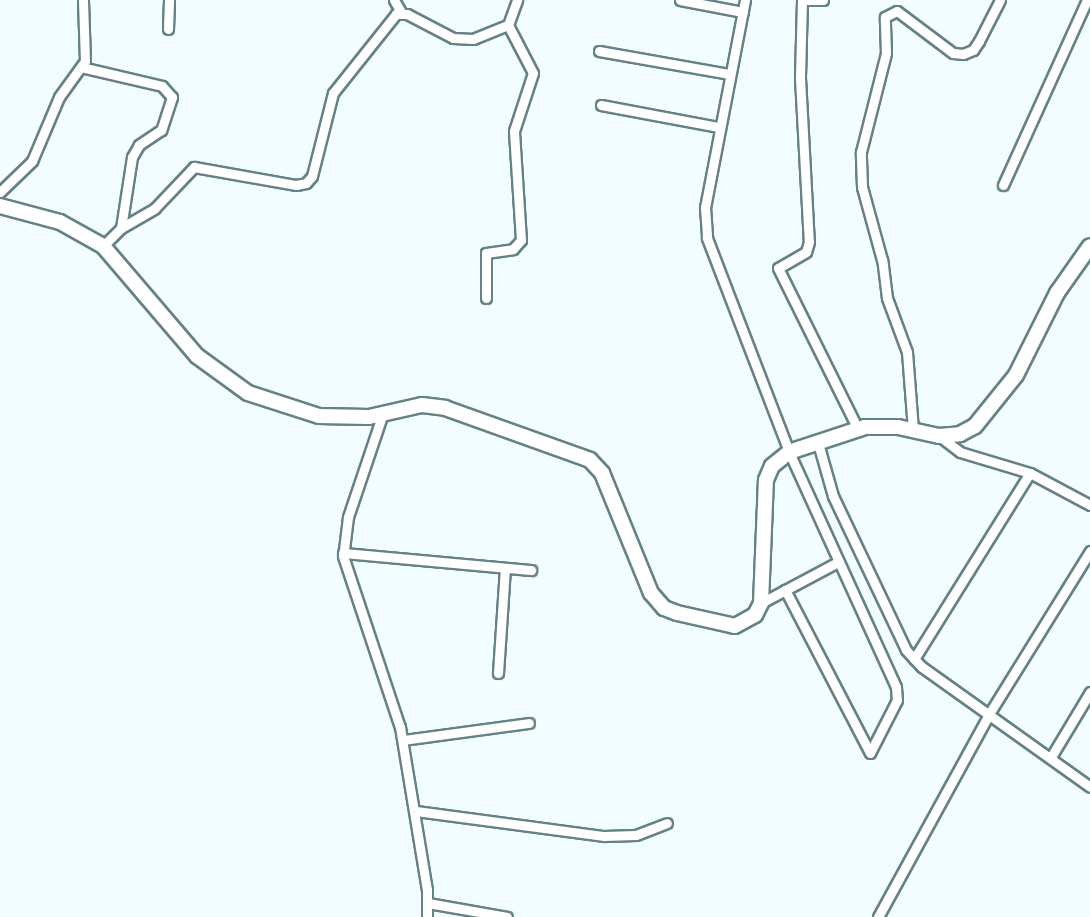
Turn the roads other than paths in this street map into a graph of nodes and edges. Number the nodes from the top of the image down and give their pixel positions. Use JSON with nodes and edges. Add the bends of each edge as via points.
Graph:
{"nodes":[{"id":1,"x":83,"y":0,"type":"edge"},
{"id":2,"x":169,"y":0,"type":"edge"},
{"id":3,"x":394,"y":0,"type":"edge"},
{"id":4,"x":517,"y":0,"type":"edge"},
{"id":5,"x":680,"y":0,"type":"edge"},
{"id":6,"x":745,"y":0,"type":"edge"},
{"id":7,"x":802,"y":0,"type":"edge"},
{"id":8,"x":808,"y":0,"type":"edge"},
{"id":9,"x":823,"y":0,"type":"edge"},
{"id":10,"x":1000,"y":0,"type":"edge"},
{"id":11,"x":1087,"y":0,"type":"edge"},
{"id":12,"x":401,"y":12,"type":"junction"},
{"id":13,"x":743,"y":12,"type":"junction"},
{"id":14,"x":508,"y":24,"type":"junction"},
{"id":15,"x":168,"y":29,"type":"dead end"},
{"id":16,"x":599,"y":51,"type":"dead end"},
{"id":17,"x":81,"y":67,"type":"junction"},
{"id":18,"x":730,"y":74,"type":"junction"},
{"id":19,"x":602,"y":105,"type":"dead end"},
{"id":20,"x":719,"y":127,"type":"junction"},
{"id":21,"x":1003,"y":185,"type":"dead end"},
{"id":22,"x":0,"y":192,"type":"edge"},
{"id":23,"x":0,"y":206,"type":"edge"},
{"id":24,"x":121,"y":228,"type":"junction"},
{"id":25,"x":103,"y":246,"type":"junction"},
{"id":26,"x":1090,"y":246,"type":"edge"},
{"id":27,"x":486,"y":298,"type":"dead end"},
{"id":28,"x":382,"y":416,"type":"junction"},
{"id":29,"x":858,"y":429,"type":"junction"},
{"id":30,"x":913,"y":430,"type":"junction"},
{"id":31,"x":939,"y":436,"type":"junction"},
{"id":32,"x":815,"y":444,"type":"junction"},
{"id":33,"x":792,"y":451,"type":"junction"},
{"id":34,"x":1030,"y":473,"type":"junction"},
{"id":35,"x":1090,"y":505,"type":"edge"},
{"id":36,"x":1090,"y":551,"type":"edge"},
{"id":37,"x":343,"y":553,"type":"junction"},
{"id":38,"x":836,"y":563,"type":"junction"},
{"id":39,"x":505,"y":568,"type":"junction"},
{"id":40,"x":531,"y":570,"type":"dead end"},
{"id":41,"x":785,"y":590,"type":"junction"},
{"id":42,"x":761,"y":603,"type":"junction"},
{"id":43,"x":914,"y":659,"type":"junction"},
{"id":44,"x":498,"y":673,"type":"dead end"},
{"id":45,"x":1090,"y":693,"type":"edge"},
{"id":46,"x":990,"y":714,"type":"junction"},
{"id":47,"x":529,"y":723,"type":"dead end"},
{"id":48,"x":403,"y":740,"type":"junction"},
{"id":49,"x":1051,"y":757,"type":"junction"},
{"id":50,"x":1090,"y":787,"type":"edge"},
{"id":51,"x":416,"y":811,"type":"junction"},
{"id":52,"x":667,"y":823,"type":"dead end"},
{"id":53,"x":428,"y":903,"type":"junction"},
{"id":54,"x":427,"y":917,"type":"edge"},
{"id":55,"x":507,"y":917,"type":"edge"},
{"id":56,"x":878,"y":917,"type":"edge"}],
"edges":[{"from":1,"to":17,"type":"street","via":[[87,53]]},
{"from":2,"to":15,"type":"street"},
{"from":3,"to":12,"type":"street"},
{"from":4,"to":14,"type":"street"},
{"from":5,"to":13,"type":"street"},
{"from":6,"to":13,"type":"street"},
{"from":7,"to":29,"type":"street","via":[[800,78],[809,242],[806,252],[778,268]]},
{"from":8,"to":9,"type":"street"},
{"from":10,"to":30,"type":"street","via":[[973,50],[963,54],[953,53],[897,11],[885,17],[886,53],[865,130],[861,177],[887,298],[907,352]]},
{"from":11,"to":21,"type":"street"},
{"from":12,"to":14,"type":"street","via":[[462,39],[473,39]]},
{"from":12,"to":24,"type":"street","via":[[390,19],[333,93],[312,176],[306,183],[296,185],[194,166],[155,208]]},
{"from":13,"to":18,"type":"street"},
{"from":14,"to":27,"type":"street","via":[[533,73],[514,131],[521,240],[513,249],[486,253]]},
{"from":16,"to":18,"type":"street"},
{"from":17,"to":22,"type":"street","via":[[59,97],[32,161]]},
{"from":17,"to":24,"type":"street","via":[[162,86],[172,97],[161,130],[139,145],[132,157]]},
{"from":18,"to":20,"type":"street"},
{"from":19,"to":20,"type":"street"},
{"from":20,"to":33,"type":"street","via":[[705,207],[707,238]]},
{"from":23,"to":25,"type":"street","via":[[60,222]]},
{"from":24,"to":25,"type":"street"},
{"from":25,"to":28,"type":"street","via":[[197,356],[248,393],[319,416]]},
{"from":26,"to":31,"type":"street","via":[[1057,293],[1029,352],[1001,395],[975,426],[960,434]]},
{"from":28,"to":37,"type":"street","via":[[348,517]]},
{"from":28,"to":42,"type":"street","via":[[422,405],[445,408],[590,460],[603,473],[647,585],[664,608],[735,626],[755,615]]},
{"from":29,"to":30,"type":"street","via":[[876,425]]},
{"from":29,"to":32,"type":"street"},
{"from":30,"to":31,"type":"street"},
{"from":31,"to":34,"type":"street","via":[[960,452]]},
{"from":32,"to":33,"type":"street"},
{"from":32,"to":43,"type":"street","via":[[833,496],[899,639]]},
{"from":33,"to":38,"type":"street"},
{"from":33,"to":42,"type":"street","via":[[772,466],[766,480]]},
{"from":34,"to":35,"type":"street"},
{"from":34,"to":43,"type":"street"},
{"from":36,"to":46,"type":"street"},
{"from":37,"to":39,"type":"street"},
{"from":37,"to":48,"type":"street","via":[[359,612],[393,699]]},
{"from":38,"to":41,"type":"street"},
{"from":38,"to":41,"type":"street","via":[[898,694],[870,753]]},
{"from":39,"to":40,"type":"street"},
{"from":39,"to":44,"type":"street"},
{"from":41,"to":42,"type":"street"},
{"from":43,"to":46,"type":"street"},
{"from":45,"to":49,"type":"street"},
{"from":46,"to":49,"type":"street"},
{"from":46,"to":56,"type":"street"},
{"from":47,"to":48,"type":"street"},
{"from":48,"to":51,"type":"street"},
{"from":49,"to":50,"type":"street"},
{"from":51,"to":52,"type":"street","via":[[604,836],[636,835]]},
{"from":51,"to":53,"type":"street"},
{"from":53,"to":54,"type":"street"},
{"from":53,"to":55,"type":"street"}]}
